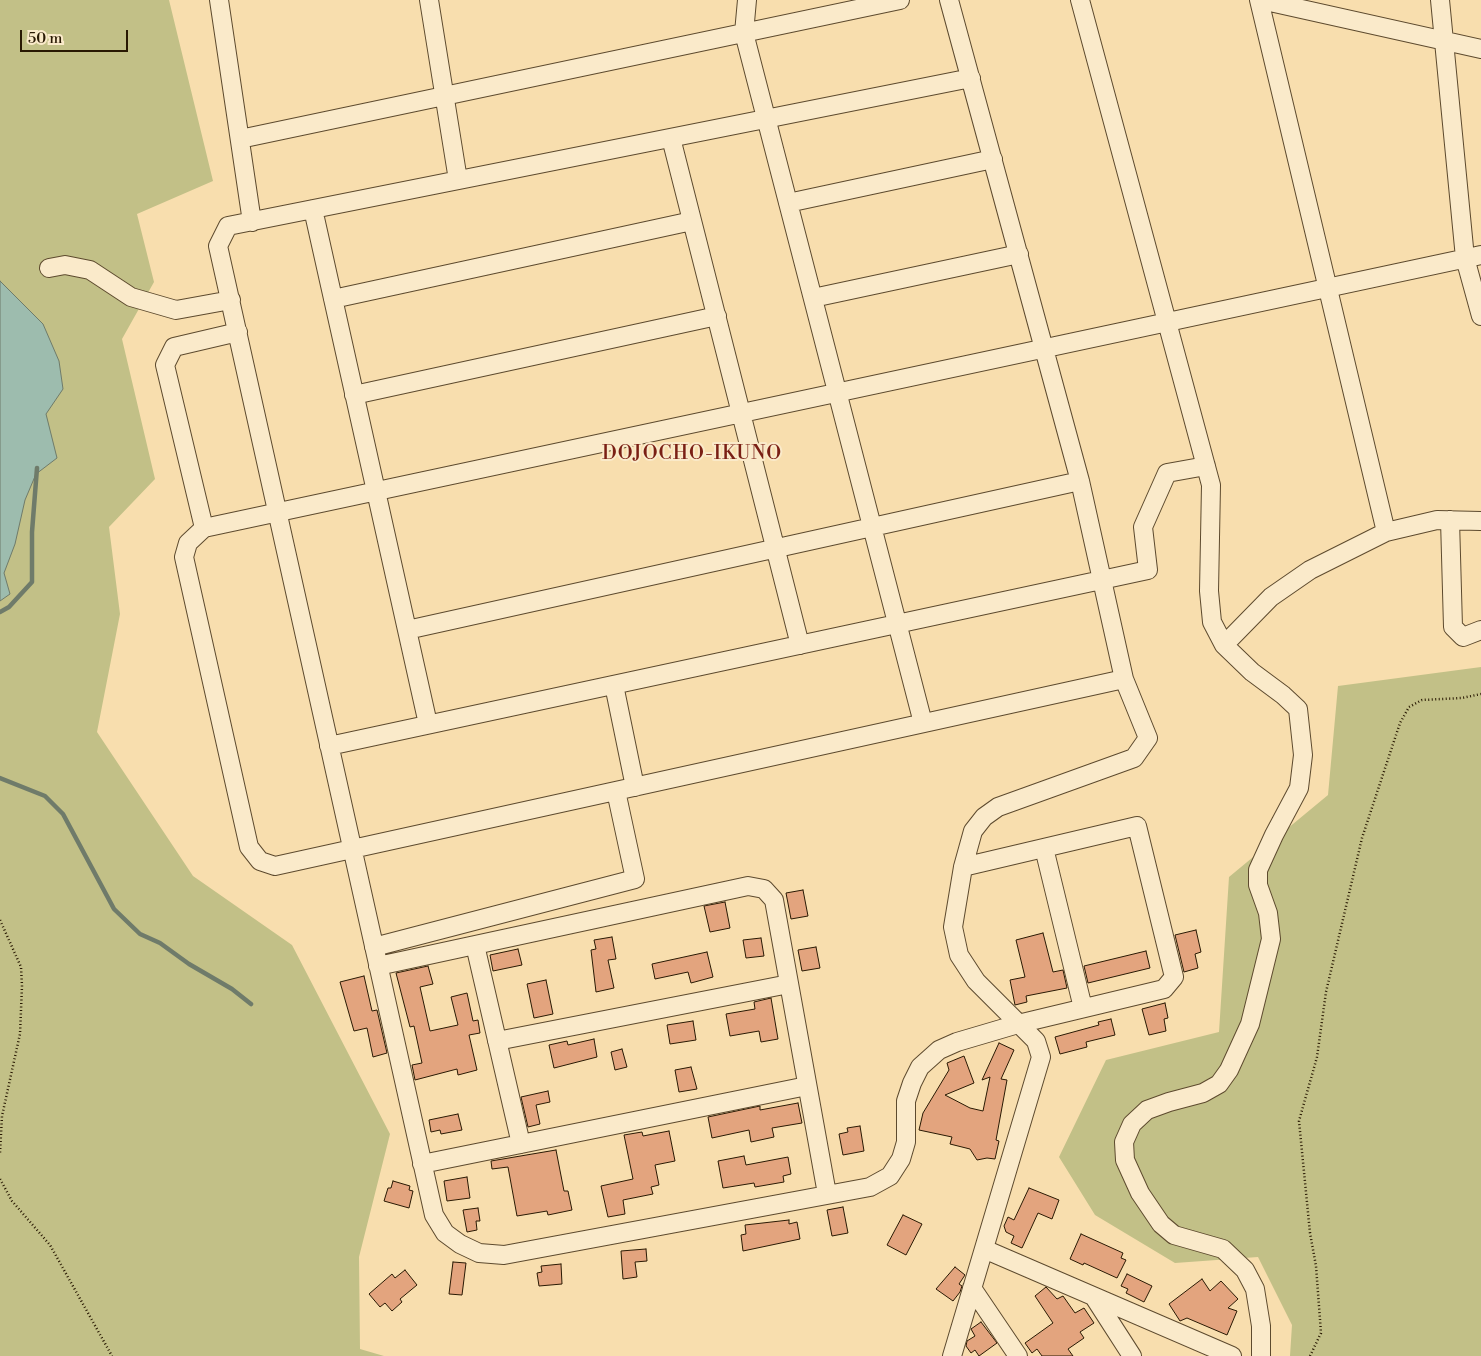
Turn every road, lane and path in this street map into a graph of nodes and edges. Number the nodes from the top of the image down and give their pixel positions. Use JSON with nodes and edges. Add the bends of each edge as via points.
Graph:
{"nodes":[{"id":1,"x":219,"y":0,"type":"edge"},
{"id":2,"x":429,"y":0,"type":"edge"},
{"id":3,"x":747,"y":0,"type":"edge"},
{"id":4,"x":900,"y":0,"type":"edge"},
{"id":5,"x":950,"y":0,"type":"edge"},
{"id":6,"x":1080,"y":0,"type":"edge"},
{"id":7,"x":1260,"y":0,"type":"edge"},
{"id":8,"x":1440,"y":0,"type":"edge"},
{"id":9,"x":868,"y":4,"type":"edge"},
{"id":10,"x":744,"y":33,"type":"junction"},
{"id":11,"x":1442,"y":40,"type":"junction"},
{"id":12,"x":1481,"y":50,"type":"edge"},
{"id":13,"x":970,"y":78,"type":"junction"},
{"id":14,"x":444,"y":96,"type":"junction"},
{"id":15,"x":766,"y":119,"type":"junction"},
{"id":16,"x":240,"y":138,"type":"junction"},
{"id":17,"x":671,"y":138,"type":"junction"},
{"id":18,"x":993,"y":158,"type":"junction"},
{"id":19,"x":458,"y":180,"type":"junction"},
{"id":20,"x":788,"y":203,"type":"junction"},
{"id":21,"x":313,"y":209,"type":"junction"},
{"id":22,"x":692,"y":220,"type":"junction"},
{"id":23,"x":252,"y":222,"type":"junction"},
{"id":24,"x":1019,"y":254,"type":"junction"},
{"id":25,"x":1473,"y":256,"type":"edge"},
{"id":26,"x":49,"y":268,"type":"dead end"},
{"id":27,"x":1328,"y":287,"type":"junction"},
{"id":28,"x":812,"y":298,"type":"junction"},
{"id":29,"x":333,"y":299,"type":"junction"},
{"id":30,"x":231,"y":300,"type":"junction"},
{"id":31,"x":716,"y":316,"type":"junction"},
{"id":32,"x":1481,"y":316,"type":"edge"},
{"id":33,"x":1167,"y":322,"type":"junction"},
{"id":34,"x":238,"y":332,"type":"junction"},
{"id":35,"x":1044,"y":348,"type":"junction"},
{"id":36,"x":837,"y":393,"type":"junction"},
{"id":37,"x":354,"y":395,"type":"junction"},
{"id":38,"x":741,"y":413,"type":"junction"},
{"id":39,"x":1206,"y":466,"type":"junction"},
{"id":40,"x":1080,"y":481,"type":"junction"},
{"id":41,"x":376,"y":492,"type":"junction"},
{"id":42,"x":278,"y":513,"type":"junction"},
{"id":43,"x":1450,"y":520,"type":"junction"},
{"id":44,"x":1481,"y":521,"type":"edge"},
{"id":45,"x":872,"y":527,"type":"junction"},
{"id":46,"x":204,"y":528,"type":"junction"},
{"id":47,"x":1386,"y":532,"type":"junction"},
{"id":48,"x":776,"y":548,"type":"junction"},
{"id":49,"x":1102,"y":580,"type":"junction"},
{"id":50,"x":897,"y":624,"type":"junction"},
{"id":51,"x":407,"y":630,"type":"junction"},
{"id":52,"x":1481,"y":630,"type":"edge"},
{"id":53,"x":800,"y":645,"type":"junction"},
{"id":54,"x":1224,"y":645,"type":"junction"},
{"id":55,"x":1124,"y":679,"type":"junction"},
{"id":56,"x":614,"y":685,"type":"junction"},
{"id":57,"x":1481,"y":694,"type":"edge"},
{"id":58,"x":923,"y":723,"type":"junction"},
{"id":59,"x":428,"y":724,"type":"junction"},
{"id":60,"x":329,"y":746,"type":"junction"},
{"id":61,"x":635,"y":787,"type":"junction"},
{"id":62,"x":616,"y":791,"type":"junction"},
{"id":63,"x":1044,"y":848,"type":"junction"},
{"id":64,"x":352,"y":849,"type":"junction"},
{"id":65,"x":963,"y":867,"type":"junction"},
{"id":66,"x":0,"y":920,"type":"edge"},
{"id":67,"x":475,"y":945,"type":"junction"},
{"id":68,"x":374,"y":947,"type":"junction"},
{"id":69,"x":378,"y":966,"type":"junction"},
{"id":70,"x":789,"y":984,"type":"junction"},
{"id":71,"x":1083,"y":1008,"type":"junction"},
{"id":72,"x":1018,"y":1024,"type":"junction"},
{"id":73,"x":497,"y":1041,"type":"junction"},
{"id":74,"x":808,"y":1086,"type":"junction"},
{"id":75,"x":521,"y":1144,"type":"junction"},
{"id":76,"x":0,"y":1153,"type":"edge"},
{"id":77,"x":422,"y":1164,"type":"junction"},
{"id":78,"x":0,"y":1179,"type":"edge"},
{"id":79,"x":827,"y":1194,"type":"junction"},
{"id":80,"x":984,"y":1249,"type":"junction"},
{"id":81,"x":972,"y":1288,"type":"junction"},
{"id":82,"x":1094,"y":1296,"type":"junction"},
{"id":83,"x":112,"y":1356,"type":"edge"},
{"id":84,"x":952,"y":1356,"type":"edge"},
{"id":85,"x":1018,"y":1356,"type":"edge"},
{"id":86,"x":1132,"y":1356,"type":"edge"},
{"id":87,"x":1232,"y":1356,"type":"edge"},
{"id":88,"x":1261,"y":1356,"type":"edge"},
{"id":89,"x":1310,"y":1356,"type":"edge"}],
"edges":[{"from":1,"to":16,"type":"street"},
{"from":2,"to":14,"type":"street"},
{"from":3,"to":10,"type":"street"},
{"from":4,"to":9,"type":"street"},
{"from":5,"to":13,"type":"street"},
{"from":6,"to":33,"type":"street"},
{"from":7,"to":11,"type":"street"},
{"from":7,"to":27,"type":"street"},
{"from":8,"to":11,"type":"street"},
{"from":9,"to":10,"type":"street"},
{"from":10,"to":14,"type":"street"},
{"from":10,"to":15,"type":"street"},
{"from":11,"to":12,"type":"street"},
{"from":11,"to":25,"type":"street"},
{"from":13,"to":15,"type":"street"},
{"from":13,"to":18,"type":"street"},
{"from":14,"to":16,"type":"street"},
{"from":14,"to":19,"type":"street"},
{"from":15,"to":17,"type":"street"},
{"from":15,"to":20,"type":"street"},
{"from":16,"to":23,"type":"street"},
{"from":17,"to":19,"type":"street"},
{"from":17,"to":22,"type":"street"},
{"from":18,"to":20,"type":"street"},
{"from":18,"to":24,"type":"street"},
{"from":19,"to":21,"type":"street"},
{"from":20,"to":28,"type":"street"},
{"from":21,"to":23,"type":"street"},
{"from":21,"to":29,"type":"street"},
{"from":22,"to":29,"type":"street"},
{"from":22,"to":31,"type":"street"},
{"from":23,"to":30,"type":"street","via":[[228,226],[218,246]]},
{"from":24,"to":28,"type":"street"},
{"from":24,"to":35,"type":"street"},
{"from":25,"to":27,"type":"street"},
{"from":25,"to":32,"type":"street"},
{"from":26,"to":30,"type":"street","via":[[65,266],[90,270],[131,297],[176,310]]},
{"from":27,"to":33,"type":"street"},
{"from":27,"to":47,"type":"street"},
{"from":28,"to":36,"type":"street"},
{"from":29,"to":37,"type":"street"},
{"from":30,"to":34,"type":"street"},
{"from":31,"to":37,"type":"street"},
{"from":31,"to":38,"type":"street"},
{"from":33,"to":35,"type":"street"},
{"from":33,"to":39,"type":"street"},
{"from":34,"to":42,"type":"street"},
{"from":34,"to":46,"type":"street","via":[[174,348],[165,365]]},
{"from":35,"to":36,"type":"street"},
{"from":35,"to":40,"type":"street"},
{"from":36,"to":38,"type":"street"},
{"from":36,"to":45,"type":"street"},
{"from":37,"to":41,"type":"street"},
{"from":38,"to":41,"type":"street"},
{"from":38,"to":48,"type":"street"},
{"from":39,"to":49,"type":"street","via":[[1167,473],[1143,527],[1148,570]]},
{"from":39,"to":54,"type":"street","via":[[1211,485],[1209,591],[1212,622]]},
{"from":40,"to":45,"type":"street"},
{"from":40,"to":49,"type":"street"},
{"from":41,"to":42,"type":"street"},
{"from":41,"to":51,"type":"street"},
{"from":42,"to":46,"type":"street"},
{"from":42,"to":60,"type":"street"},
{"from":43,"to":44,"type":"street"},
{"from":43,"to":47,"type":"street"},
{"from":43,"to":52,"type":"street","via":[[1453,627],[1463,637]]},
{"from":45,"to":48,"type":"street"},
{"from":45,"to":50,"type":"street"},
{"from":46,"to":64,"type":"street","via":[[188,543],[184,557],[249,847],[260,861],[275,866]]},
{"from":47,"to":54,"type":"street","via":[[1310,570],[1271,597]]},
{"from":48,"to":51,"type":"street"},
{"from":48,"to":53,"type":"street"},
{"from":49,"to":50,"type":"street"},
{"from":49,"to":55,"type":"street"},
{"from":50,"to":53,"type":"street"},
{"from":50,"to":58,"type":"street"},
{"from":51,"to":59,"type":"street"},
{"from":53,"to":56,"type":"street"},
{"from":54,"to":88,"type":"street","via":[[1298,709],[1303,755],[1299,788],[1258,870],[1258,885],[1268,913],[1271,939],[1250,1024],[1219,1084],[1203,1093],[1147,1110],[1132,1124],[1124,1142],[1126,1160],[1140,1193],[1161,1224],[1174,1235],[1223,1249],[1245,1270],[1255,1288],[1261,1326]]},
{"from":55,"to":58,"type":"street"},
{"from":55,"to":65,"type":"street","via":[[1148,738],[1134,758],[998,807],[973,831]]},
{"from":56,"to":59,"type":"street"},
{"from":56,"to":61,"type":"street"},
{"from":57,"to":89,"type":"path","via":[[1422,700],[1410,707],[1400,723],[1362,838],[1326,992],[1317,1057],[1299,1122],[1316,1266],[1320,1333]]},
{"from":58,"to":61,"type":"street"},
{"from":59,"to":60,"type":"street"},
{"from":60,"to":64,"type":"street"},
{"from":61,"to":62,"type":"street"},
{"from":62,"to":64,"type":"street"},
{"from":62,"to":68,"type":"street","via":[[635,879]]},
{"from":63,"to":65,"type":"street"},
{"from":63,"to":71,"type":"street"},
{"from":63,"to":71,"type":"street","via":[[1136,826],[1174,977],[1164,989]]},
{"from":64,"to":68,"type":"street"},
{"from":65,"to":72,"type":"street","via":[[953,927],[960,955],[976,981]]},
{"from":66,"to":76,"type":"path","via":[[21,967],[22,986],[20,1034],[2,1116]]},
{"from":67,"to":69,"type":"street"},
{"from":67,"to":70,"type":"street","via":[[748,886],[764,889],[774,900]]},
{"from":67,"to":73,"type":"street"},
{"from":68,"to":69,"type":"street"},
{"from":69,"to":77,"type":"street"},
{"from":70,"to":73,"type":"street"},
{"from":70,"to":74,"type":"street"},
{"from":71,"to":72,"type":"street"},
{"from":72,"to":79,"type":"street","via":[[939,1050],[920,1067],[912,1083],[906,1101],[906,1142],[901,1159],[890,1176],[870,1187]]},
{"from":72,"to":80,"type":"street","via":[[1036,1041],[1042,1056]]},
{"from":73,"to":75,"type":"street"},
{"from":74,"to":75,"type":"street"},
{"from":74,"to":79,"type":"street"},
{"from":75,"to":77,"type":"street"},
{"from":77,"to":79,"type":"street","via":[[434,1215],[445,1233],[479,1252],[504,1255]]},
{"from":78,"to":83,"type":"path","via":[[12,1201],[50,1246]]},
{"from":80,"to":81,"type":"street"},
{"from":80,"to":82,"type":"street"},
{"from":81,"to":84,"type":"street"},
{"from":81,"to":85,"type":"street"},
{"from":82,"to":86,"type":"street"},
{"from":82,"to":87,"type":"street"}]}
